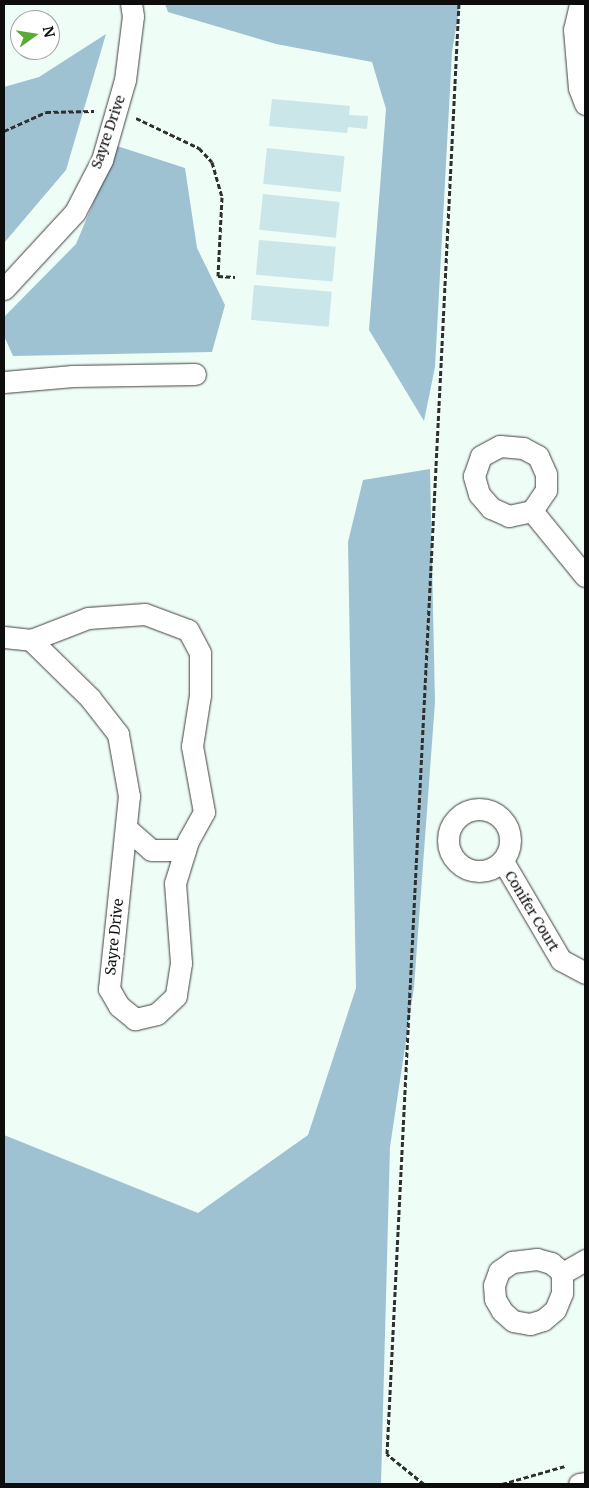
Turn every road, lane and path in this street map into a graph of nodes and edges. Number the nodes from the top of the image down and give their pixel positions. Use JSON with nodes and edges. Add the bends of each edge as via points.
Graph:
{"nodes":[{"id":1,"x":131,"y":4,"type":"edge"},
{"id":2,"x":459,"y":4,"type":"edge"},
{"id":3,"x":580,"y":4,"type":"edge"},
{"id":4,"x":585,"y":104,"type":"edge"},
{"id":5,"x":116,"y":112,"type":"junction"},
{"id":6,"x":95,"y":120,"type":"dead end"},
{"id":7,"x":4,"y":131,"type":"edge"},
{"id":8,"x":235,"y":277,"type":"dead end"},
{"id":9,"x":4,"y":289,"type":"edge"},
{"id":10,"x":195,"y":374,"type":"dead end"},
{"id":11,"x":4,"y":382,"type":"edge"},
{"id":12,"x":532,"y":511,"type":"dead end"},
{"id":13,"x":585,"y":576,"type":"edge"},
{"id":14,"x":4,"y":637,"type":"edge"},
{"id":15,"x":31,"y":640,"type":"junction"},
{"id":16,"x":126,"y":828,"type":"junction"},
{"id":17,"x":185,"y":850,"type":"junction"},
{"id":18,"x":504,"y":863,"type":"dead end"},
{"id":19,"x":585,"y":973,"type":"edge"},
{"id":20,"x":585,"y":1260,"type":"edge"},
{"id":21,"x":562,"y":1273,"type":"dead end"},
{"id":22,"x":567,"y":1466,"type":"dead end"},
{"id":23,"x":585,"y":1483,"type":"edge"},
{"id":24,"x":424,"y":1484,"type":"edge"},
{"id":25,"x":502,"y":1484,"type":"edge"},
{"id":26,"x":579,"y":1484,"type":"edge"}],
"edges":[{"from":1,"to":5,"type":"street","name":"Sayre Drive","via":[[133,16],[125,80]]},
{"from":2,"to":24,"type":"path","via":[[387,1454]]},
{"from":3,"to":4,"type":"street","via":[[574,29],[579,88]]},
{"from":5,"to":8,"type":"path","via":[[173,134],[199,148],[212,162],[222,197],[218,276]]},
{"from":5,"to":9,"type":"street","name":"Sayre Drive","via":[[102,160],[75,212]]},
{"from":6,"to":7,"type":"path","via":[[98,112],[65,109],[46,112]]},
{"from":10,"to":11,"type":"street","via":[[73,376]]},
{"from":12,"to":13,"type":"street"},
{"from":14,"to":15,"type":"street","name":"Sayre Drive"},
{"from":15,"to":16,"type":"street","name":"Sayre Drive","via":[[90,698],[118,734],[129,796]]},
{"from":15,"to":17,"type":"street","name":"Sayre Drive","via":[[88,618],[145,614],[188,630],[200,653],[200,695],[192,746],[204,812]]},
{"from":16,"to":17,"type":"street","via":[[151,850]]},
{"from":16,"to":17,"type":"street","name":"Sayre Drive","via":[[109,989],[120,1006],[135,1019],[157,1014],[176,996],[181,963],[175,883]]},
{"from":18,"to":19,"type":"street","name":"Conifer Court","via":[[561,960]]},
{"from":20,"to":21,"type":"street"},
{"from":22,"to":25,"type":"path"},
{"from":23,"to":26,"type":"street"}]}
